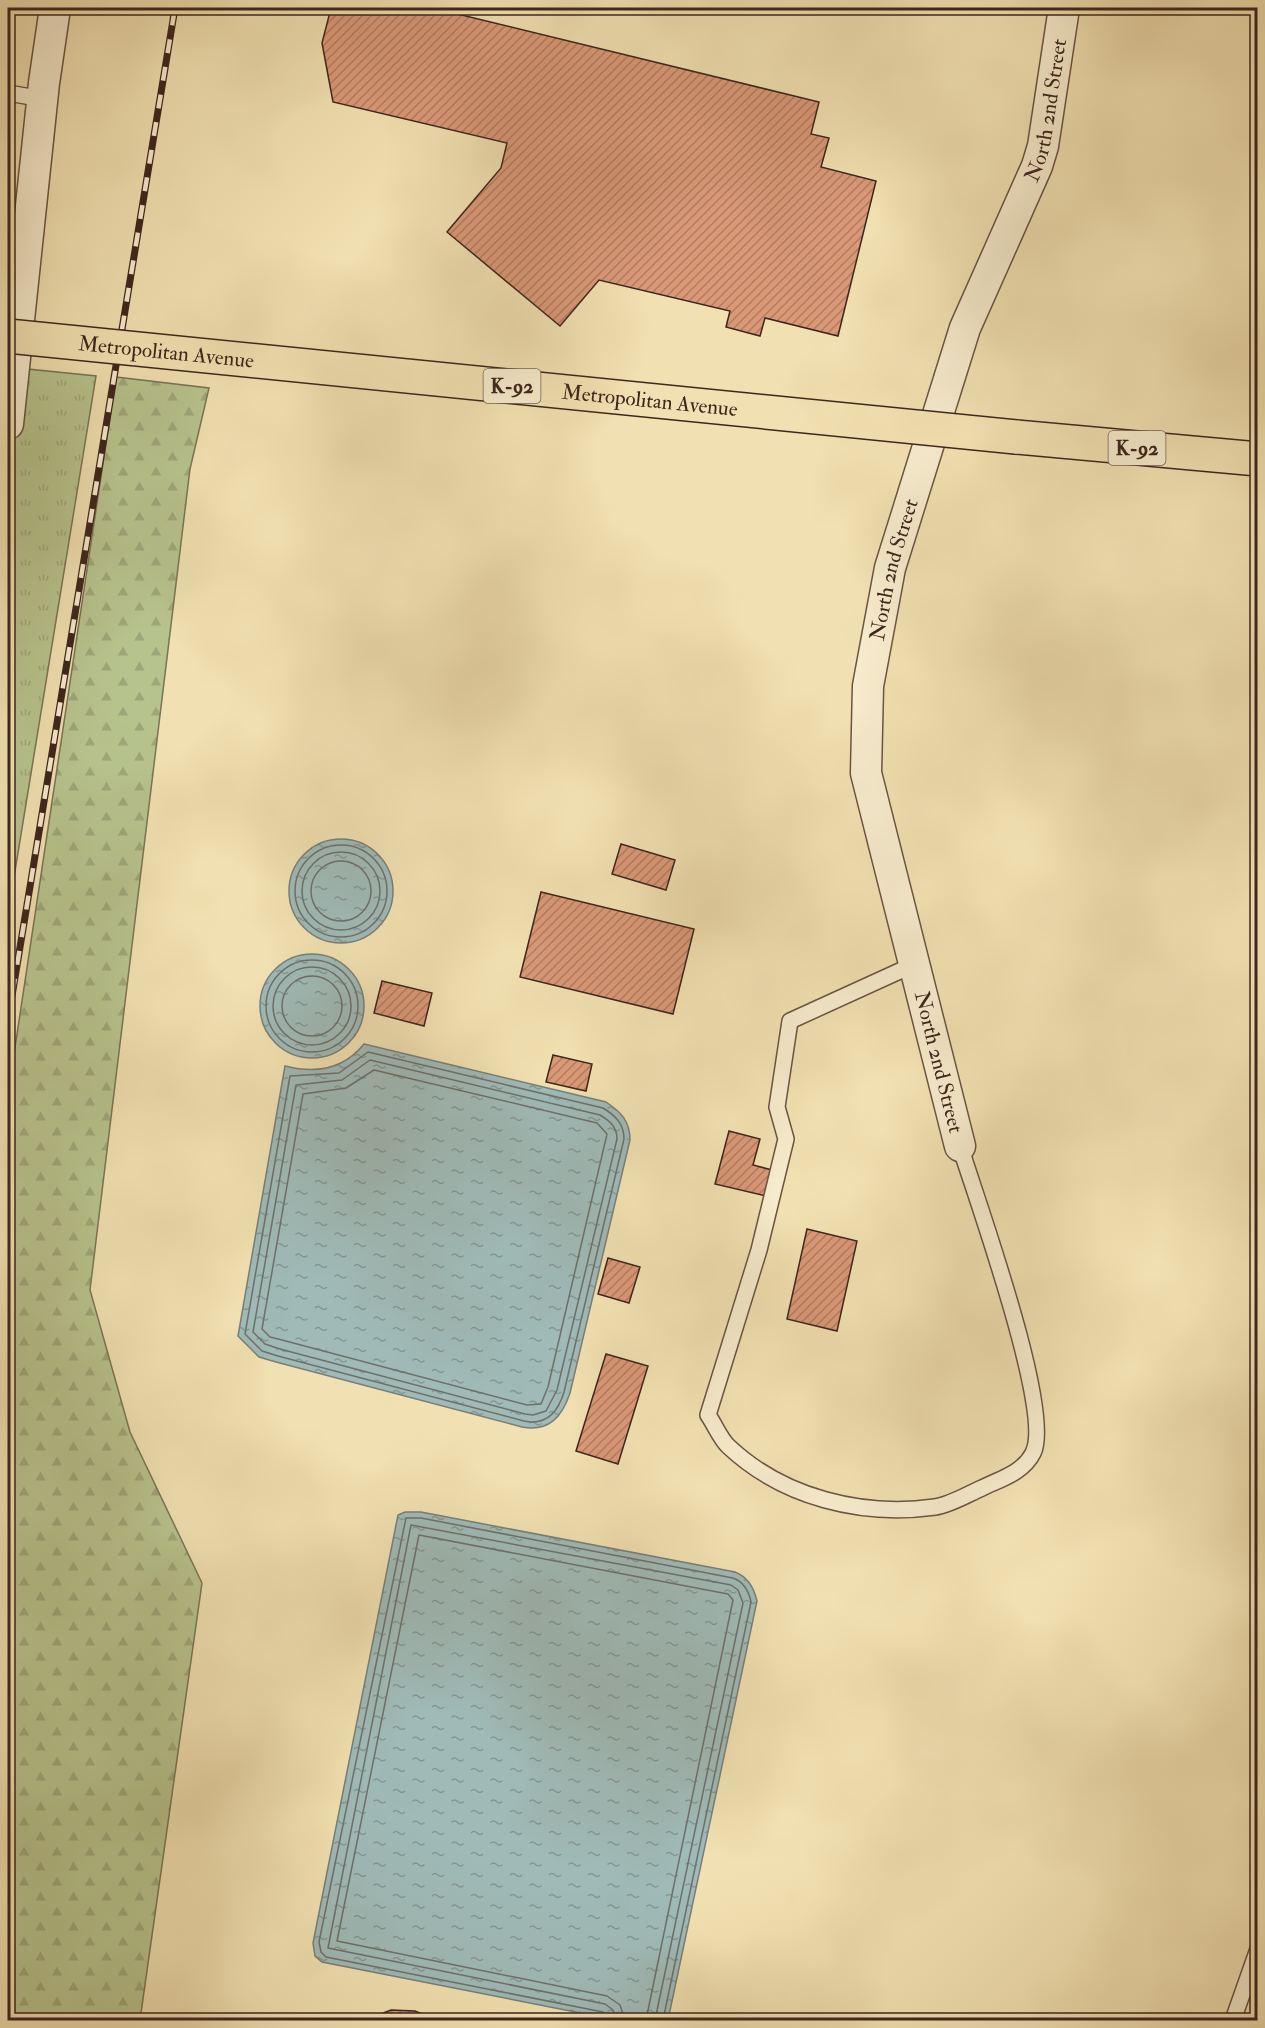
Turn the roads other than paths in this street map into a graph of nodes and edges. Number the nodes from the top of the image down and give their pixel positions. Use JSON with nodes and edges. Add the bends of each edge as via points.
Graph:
{"nodes":[{"id":1,"x":55,"y":8,"type":"edge"},
{"id":2,"x":1064,"y":8,"type":"edge"},
{"id":3,"x":8,"y":93,"type":"edge"},
{"id":4,"x":43,"y":99,"type":"junction"},
{"id":5,"x":8,"y":336,"type":"edge"},
{"id":6,"x":8,"y":424,"type":"edge"},
{"id":7,"x":1257,"y":459,"type":"edge"},
{"id":8,"x":915,"y":964,"type":"junction"},
{"id":9,"x":960,"y":1146,"type":"joint"},
{"id":10,"x":1257,"y":1949,"type":"edge"},
{"id":11,"x":1233,"y":2020,"type":"edge"}],
"edges":[{"from":1,"to":4,"type":"street"},
{"from":2,"to":8,"type":"street","name":"North 2nd Street","via":[[1043,146],[965,328],[890,568],[868,686],[866,773]]},
{"from":3,"to":4,"type":"lane"},
{"from":4,"to":6,"type":"street"},
{"from":5,"to":7,"type":"main road","name":"Metropolitan Avenue","number":"K-92","bridge":true},
{"from":8,"to":9,"type":"street","name":"North 2nd Street"},
{"from":8,"to":9,"type":"lane","via":[[790,1021],[777,1107],[786,1139],[759,1250],[708,1416],[728,1445],[768,1474],[815,1499],[862,1508],[937,1507],[1017,1472],[1034,1453],[1038,1423],[1024,1349]]},
{"from":10,"to":11,"type":"lane"}]}
